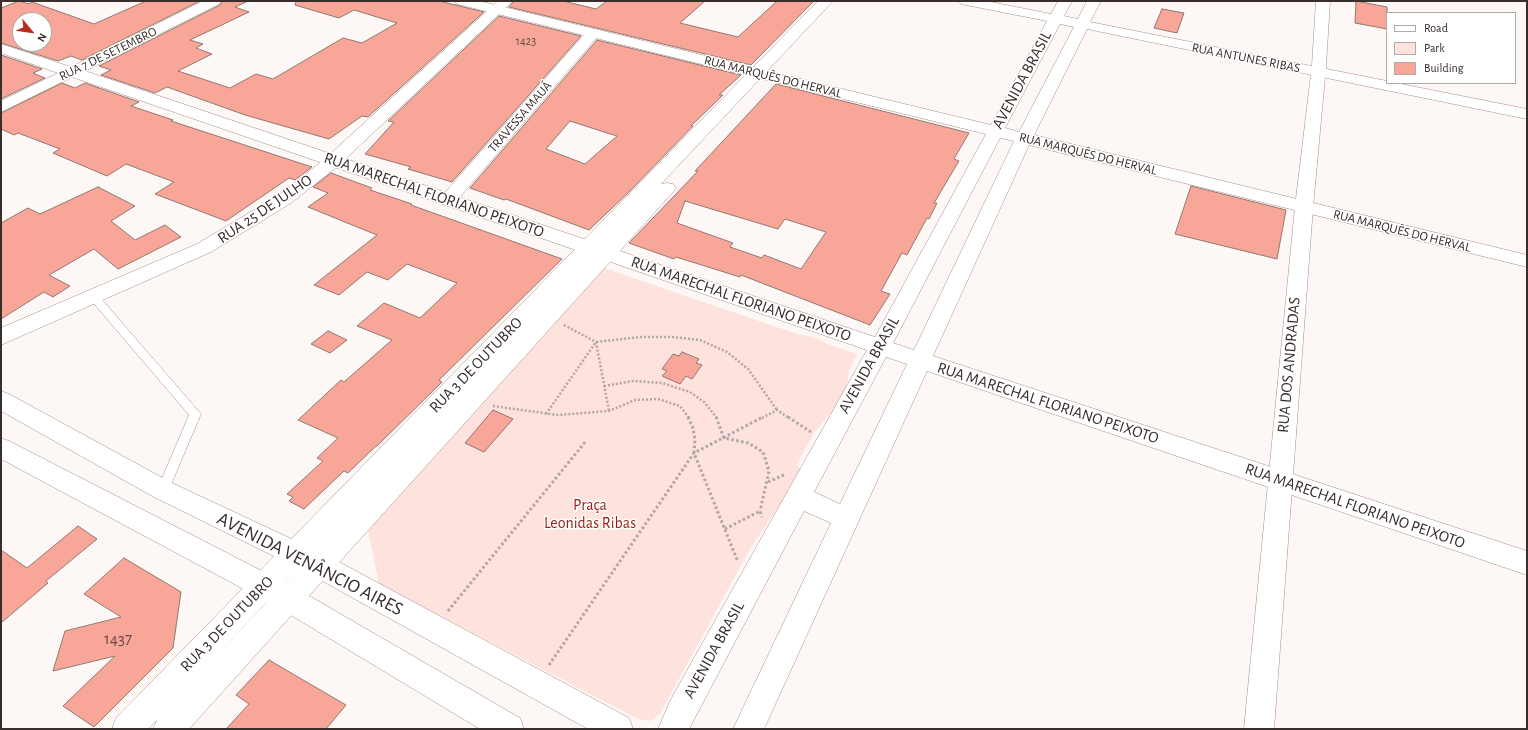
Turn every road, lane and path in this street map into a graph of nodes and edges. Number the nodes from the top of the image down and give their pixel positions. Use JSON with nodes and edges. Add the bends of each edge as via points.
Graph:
{"nodes":[{"id":1,"x":462,"y":1,"type":"edge"},
{"id":2,"x":826,"y":1,"type":"edge"},
{"id":3,"x":841,"y":1,"type":"edge"},
{"id":4,"x":966,"y":1,"type":"edge"},
{"id":5,"x":994,"y":1,"type":"edge"},
{"id":6,"x":1322,"y":1,"type":"edge"},
{"id":7,"x":201,"y":3,"type":"edge"},
{"id":8,"x":501,"y":5,"type":"edge"},
{"id":9,"x":1059,"y":11,"type":"edge"},
{"id":10,"x":1088,"y":15,"type":"edge"},
{"id":11,"x":593,"y":33,"type":"junction"},
{"id":12,"x":1,"y":48,"type":"edge"},
{"id":13,"x":1318,"y":69,"type":"junction"},
{"id":14,"x":65,"y":70,"type":"junction"},
{"id":15,"x":764,"y":75,"type":"junction"},
{"id":16,"x":1386,"y":80,"type":"edge"},
{"id":17,"x":1386,"y":83,"type":"edge"},
{"id":18,"x":1393,"y":84,"type":"edge"},
{"id":19,"x":1408,"y":84,"type":"edge"},
{"id":20,"x":1,"y":97,"type":"edge"},
{"id":21,"x":1468,"y":99,"type":"junction"},
{"id":22,"x":1,"y":107,"type":"edge"},
{"id":23,"x":1527,"y":108,"type":"edge"},
{"id":24,"x":1527,"y":114,"type":"edge"},
{"id":25,"x":994,"y":131,"type":"junction"},
{"id":26,"x":1024,"y":138,"type":"junction"},
{"id":27,"x":334,"y":161,"type":"junction"},
{"id":28,"x":448,"y":200,"type":"junction"},
{"id":29,"x":1304,"y":207,"type":"junction"},
{"id":30,"x":597,"y":251,"type":"junction"},
{"id":31,"x":1527,"y":261,"type":"edge"},
{"id":32,"x":94,"y":297,"type":"junction"},
{"id":33,"x":548,"y":316,"type":"junction"},
{"id":34,"x":1,"y":336,"type":"edge"},
{"id":35,"x":596,"y":342,"type":"junction"},
{"id":36,"x":880,"y":347,"type":"junction"},
{"id":37,"x":920,"y":360,"type":"junction"},
{"id":38,"x":604,"y":386,"type":"junction"},
{"id":39,"x":1,"y":400,"type":"edge"},
{"id":40,"x":469,"y":403,"type":"junction"},
{"id":41,"x":777,"y":410,"type":"junction"},
{"id":42,"x":609,"y":411,"type":"junction"},
{"id":43,"x":546,"y":414,"type":"junction"},
{"id":44,"x":724,"y":438,"type":"junction"},
{"id":45,"x":586,"y":441,"type":"dead end"},
{"id":46,"x":827,"y":443,"type":"junction"},
{"id":47,"x":1,"y":448,"type":"edge"},
{"id":48,"x":694,"y":453,"type":"junction"},
{"id":49,"x":1279,"y":480,"type":"junction"},
{"id":50,"x":163,"y":490,"type":"junction"},
{"id":51,"x":798,"y":497,"type":"junction"},
{"id":52,"x":760,"y":511,"type":"junction"},
{"id":53,"x":846,"y":518,"type":"junction"},
{"id":54,"x":725,"y":529,"type":"junction"},
{"id":55,"x":774,"y":541,"type":"junction"},
{"id":56,"x":296,"y":554,"type":"junction"},
{"id":57,"x":1527,"y":563,"type":"edge"},
{"id":58,"x":319,"y":565,"type":"junction"},
{"id":59,"x":263,"y":586,"type":"junction"},
{"id":60,"x":748,"y":588,"type":"junction"},
{"id":61,"x":289,"y":599,"type":"junction"},
{"id":62,"x":434,"y":629,"type":"junction"},
{"id":63,"x":536,"y":684,"type":"junction"},
{"id":64,"x":127,"y":729,"type":"edge"},
{"id":65,"x":168,"y":729,"type":"edge"},
{"id":66,"x":510,"y":729,"type":"edge"},
{"id":67,"x":618,"y":729,"type":"edge"},
{"id":68,"x":673,"y":729,"type":"edge"},
{"id":69,"x":748,"y":729,"type":"edge"},
{"id":70,"x":1259,"y":729,"type":"edge"}],
"edges":[{"from":1,"to":8,"type":"street","name":"RUA MARQUÊS DO HERVAL"},
{"from":2,"to":15,"type":"street","name":"RUA 3 DE OUTUBRO"},
{"from":3,"to":15,"type":"street","name":"RUA 3 DE OUTUBRO"},
{"from":4,"to":9,"type":"street","name":"RUA ANTUNES RIBAS"},
{"from":5,"to":9,"type":"street","name":"RUA ANTUNES RIBAS"},
{"from":6,"to":13,"type":"street","name":"RUA DOS ANDRADAS"},
{"from":7,"to":14,"type":"street","name":"RUA 7 DE SETEMBRO"},
{"from":8,"to":11,"type":"street","name":"RUA MARQUÊS DO HERVAL"},
{"from":8,"to":27,"type":"street","name":"RUA 25 DE JULHO"},
{"from":9,"to":10,"type":"street","name":"RUA ANTUNES RIBAS"},
{"from":9,"to":25,"type":"street","name":"AVENIDA BRASIL"},
{"from":10,"to":13,"type":"street","name":"RUA ANTUNES RIBAS","via":[[1141,34]]},
{"from":10,"to":26,"type":"street","name":"AVENIDA BRASIL"},
{"from":11,"to":15,"type":"street","name":"RUA MARQUÊS DO HERVAL"},
{"from":11,"to":28,"type":"street","name":"TRAVESSA MAUÁ"},
{"from":12,"to":14,"type":"street","name":"RUA MARECHAL FLORIANO PEIXOTO"},
{"from":13,"to":16,"type":"street","name":"RUA ANTUNES RIBAS"},
{"from":13,"to":17,"type":"street","name":"RUA ANTUNES RIBAS"},
{"from":13,"to":29,"type":"street","name":"RUA DOS ANDRADAS"},
{"from":14,"to":20,"type":"street","name":"RUA 7 DE SETEMBRO"},
{"from":14,"to":22,"type":"street","name":"RUA 7 DE SETEMBRO"},
{"from":14,"to":27,"type":"street","name":"RUA MARECHAL FLORIANO PEIXOTO"},
{"from":15,"to":25,"type":"street","name":"RUA MARQUÊS DO HERVAL"},
{"from":15,"to":30,"type":"street","name":"RUA 3 DE OUTUBRO"},
{"from":18,"to":21,"type":"street","name":"RUA ANTUNES RIBAS"},
{"from":19,"to":21,"type":"street","name":"RUA ANTUNES RIBAS"},
{"from":21,"to":23,"type":"street","name":"RUA ANTUNES RIBAS"},
{"from":21,"to":24,"type":"street","name":"RUA ANTUNES RIBAS"},
{"from":25,"to":26,"type":"street","name":"RUA MARQUÊS DO HERVAL"},
{"from":25,"to":36,"type":"street","name":"AVENIDA BRASIL"},
{"from":26,"to":29,"type":"street","name":"RUA MARQUÊS DO HERVAL"},
{"from":26,"to":37,"type":"street","name":"AVENIDA BRASIL"},
{"from":27,"to":28,"type":"street","name":"RUA MARECHAL FLORIANO PEIXOTO"},
{"from":27,"to":32,"type":"street","name":"RUA 25 DE JULHO","via":[[286,199],[224,237]]},
{"from":28,"to":30,"type":"street","name":"RUA MARECHAL FLORIANO PEIXOTO"},
{"from":29,"to":31,"type":"street","name":"RUA MARQUÊS DO HERVAL"},
{"from":29,"to":49,"type":"street","name":"RUA DOS ANDRADAS"},
{"from":30,"to":33,"type":"street","name":"RUA 3 DE OUTUBRO"},
{"from":30,"to":36,"type":"street","name":"RUA MARECHAL FLORIANO PEIXOTO"},
{"from":30,"to":56,"type":"street","name":"RUA 3 DE OUTUBRO"},
{"from":32,"to":34,"type":"street","name":"RUA 25 DE JULHO"},
{"from":32,"to":50,"type":"lane","via":[[195,414]]},
{"from":33,"to":35,"type":"path"},
{"from":33,"to":40,"type":"street","name":"RUA 3 DE OUTUBRO"},
{"from":35,"to":38,"type":"path"},
{"from":35,"to":41,"type":"path","via":[[672,337],[700,340],[727,352],[748,368]]},
{"from":35,"to":43,"type":"path"},
{"from":36,"to":37,"type":"street","name":"RUA MARECHAL FLORIANO PEIXOTO"},
{"from":36,"to":46,"type":"street","name":"AVENIDA BRASIL"},
{"from":37,"to":49,"type":"street","name":"RUA MARECHAL FLORIANO PEIXOTO"},
{"from":37,"to":53,"type":"street","name":"AVENIDA BRASIL"},
{"from":38,"to":42,"type":"path"},
{"from":38,"to":44,"type":"path","via":[[633,382],[662,383],[690,392],[704,402],[718,419]]},
{"from":39,"to":50,"type":"street","name":"AVENIDA VENÂNCIO AIRES"},
{"from":40,"to":43,"type":"path"},
{"from":40,"to":58,"type":"street","name":"RUA 3 DE OUTUBRO"},
{"from":41,"to":44,"type":"path"},
{"from":41,"to":46,"type":"path"},
{"from":42,"to":43,"type":"path"},
{"from":42,"to":48,"type":"path","via":[[635,400],[658,399],[680,406],[693,428]]},
{"from":44,"to":48,"type":"path"},
{"from":44,"to":52,"type":"path","via":[[748,442],[763,452],[769,471]]},
{"from":45,"to":62,"type":"path"},
{"from":46,"to":51,"type":"street","name":"AVENIDA BRASIL"},
{"from":47,"to":59,"type":"street"},
{"from":48,"to":54,"type":"path"},
{"from":48,"to":63,"type":"path"},
{"from":49,"to":57,"type":"street","name":"RUA MARECHAL FLORIANO PEIXOTO"},
{"from":49,"to":70,"type":"street","name":"RUA DOS ANDRADAS"},
{"from":50,"to":56,"type":"street","name":"AVENIDA VENÂNCIO AIRES"},
{"from":51,"to":53,"type":"street"},
{"from":51,"to":55,"type":"street","name":"AVENIDA BRASIL"},
{"from":52,"to":54,"type":"path"},
{"from":52,"to":55,"type":"path"},
{"from":53,"to":69,"type":"street","name":"AVENIDA BRASIL"},
{"from":54,"to":60,"type":"path"},
{"from":55,"to":60,"type":"street","name":"AVENIDA BRASIL"},
{"from":56,"to":58,"type":"street","name":"AVENIDA VENÂNCIO AIRES"},
{"from":56,"to":59,"type":"street","name":"RUA 3 DE OUTUBRO"},
{"from":58,"to":61,"type":"street","name":"RUA 3 DE OUTUBRO"},
{"from":58,"to":62,"type":"street","name":"AVENIDA VENÂNCIO AIRES"},
{"from":59,"to":61,"type":"street"},
{"from":59,"to":64,"type":"street","name":"RUA 3 DE OUTUBRO"},
{"from":60,"to":68,"type":"street","name":"AVENIDA BRASIL"},
{"from":61,"to":65,"type":"street","name":"RUA 3 DE OUTUBRO"},
{"from":61,"to":66,"type":"street"},
{"from":62,"to":63,"type":"street","name":"AVENIDA VENÂNCIO AIRES"},
{"from":63,"to":67,"type":"street","name":"AVENIDA VENÂNCIO AIRES"}]}
